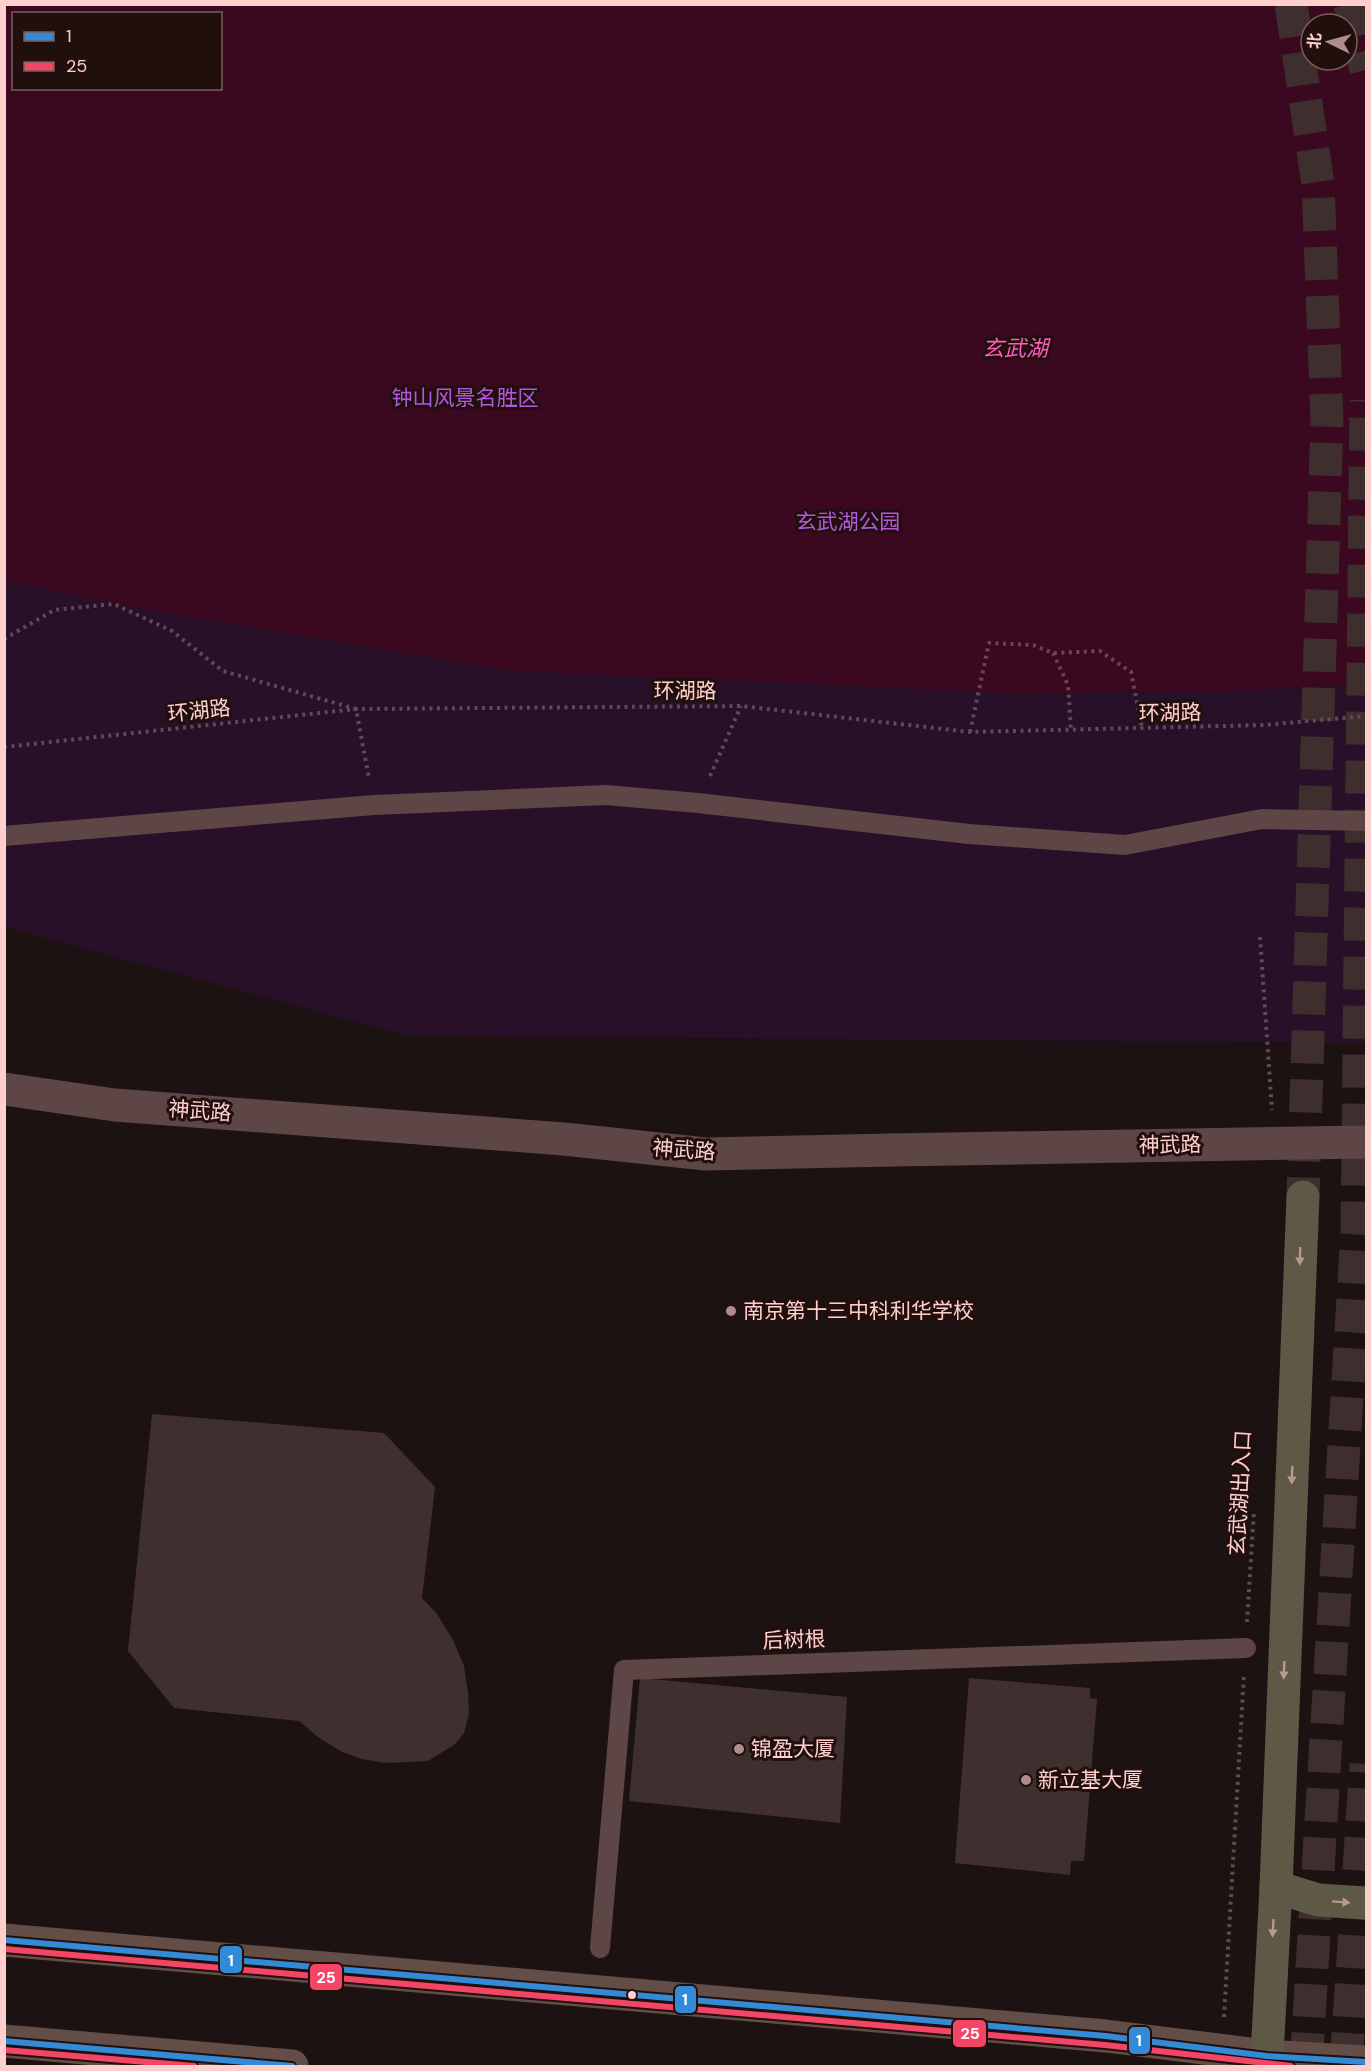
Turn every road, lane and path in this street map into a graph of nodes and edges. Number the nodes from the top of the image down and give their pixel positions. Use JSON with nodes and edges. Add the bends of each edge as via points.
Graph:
{"nodes":[{"id":1,"x":4,"y":639,"type":"edge"},
{"id":2,"x":1053,"y":653,"type":"junction"},
{"id":3,"x":741,"y":706,"type":"junction"},
{"id":4,"x":356,"y":709,"type":"junction"},
{"id":5,"x":1366,"y":716,"type":"edge"},
{"id":6,"x":1142,"y":728,"type":"junction"},
{"id":7,"x":1071,"y":730,"type":"junction"},
{"id":8,"x":970,"y":732,"type":"junction"},
{"id":9,"x":4,"y":747,"type":"edge"},
{"id":10,"x":698,"y":803,"type":"junction"},
{"id":11,"x":374,"y":805,"type":"junction"},
{"id":12,"x":1366,"y":821,"type":"edge"},
{"id":13,"x":4,"y":836,"type":"edge"},
{"id":14,"x":1260,"y":937,"type":"dead end"},
{"id":15,"x":4,"y":1089,"type":"edge"},
{"id":16,"x":1272,"y":1116,"type":"dead end"},
{"id":17,"x":1366,"y":1142,"type":"edge"},
{"id":18,"x":1303,"y":1197,"type":"tunnel mouth"},
{"id":19,"x":1254,"y":1506,"type":"dead end"},
{"id":20,"x":1246,"y":1648,"type":"junction"},
{"id":21,"x":1276,"y":1887,"type":"junction"},
{"id":22,"x":1366,"y":1903,"type":"edge"},
{"id":23,"x":4,"y":1940,"type":"edge"},
{"id":24,"x":600,"y":1948,"type":"dead end"},
{"id":25,"x":4,"y":2041,"type":"edge"},
{"id":26,"x":1222,"y":2050,"type":"junction"},
{"id":27,"x":1267,"y":2061,"type":"edge"},
{"id":28,"x":1366,"y":2062,"type":"edge"},
{"id":29,"x":292,"y":2067,"type":"edge"}],
"edges":[{"from":1,"to":4,"type":"path","via":[[54,610],[114,604],[172,631],[223,671]]},
{"from":2,"to":6,"type":"path","via":[[1100,651],[1131,672]]},
{"from":2,"to":7,"type":"path","via":[[1068,685]]},
{"from":2,"to":8,"type":"path","via":[[1033,645],[989,643]]},
{"from":3,"to":4,"type":"path","name":"环湖路"},
{"from":3,"to":8,"type":"path","name":"环湖路"},
{"from":3,"to":10,"type":"path"},
{"from":4,"to":9,"type":"path","name":"环湖路"},
{"from":4,"to":11,"type":"path"},
{"from":5,"to":6,"type":"path","name":"环湖路","via":[[1264,725]]},
{"from":6,"to":7,"type":"path","name":"环湖路"},
{"from":7,"to":8,"type":"path","name":"环湖路"},
{"from":10,"to":11,"type":"lane","via":[[606,795]]},
{"from":10,"to":12,"type":"lane","via":[[969,834],[1125,845],[1262,819]]},
{"from":11,"to":13,"type":"lane"},
{"from":14,"to":16,"type":"path"},
{"from":15,"to":17,"type":"street","name":"神武路","bridge":true,"via":[[115,1105],[564,1139],[705,1154]]},
{"from":18,"to":21,"type":"highway","one_way":true},
{"from":19,"to":20,"type":"path","name":"玄武湖出入口"},
{"from":20,"to":24,"type":"lane","name":"后树根","via":[[624,1670]]},
{"from":20,"to":26,"type":"path","name":"玄武湖出入口"},
{"from":21,"to":22,"type":"highway","one_way":true,"via":[[1318,1900]]},
{"from":21,"to":27,"type":"highway","one_way":true},
{"from":23,"to":26,"type":"main road","via":[[1106,2036]]},
{"from":25,"to":29,"type":"main road"},
{"from":26,"to":27,"type":"main road"},
{"from":27,"to":28,"type":"main road"}]}
